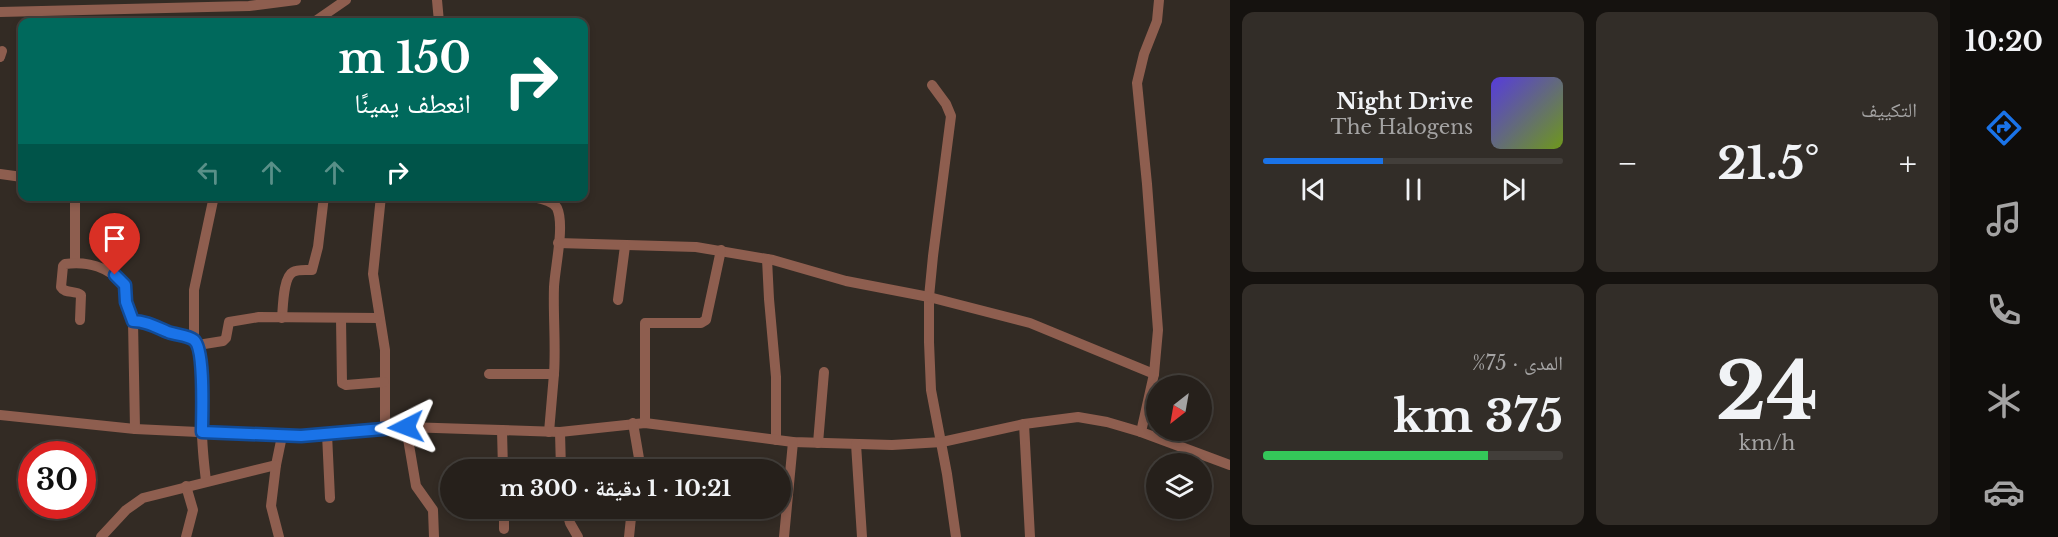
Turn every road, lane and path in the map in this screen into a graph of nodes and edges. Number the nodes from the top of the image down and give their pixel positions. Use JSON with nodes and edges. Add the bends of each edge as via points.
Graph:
{"nodes":[{"id":1,"x":296,"y":0,"type":"edge"},
{"id":2,"x":346,"y":0,"type":"edge"},
{"id":3,"x":437,"y":0,"type":"edge"},
{"id":4,"x":1159,"y":0,"type":"edge"},
{"id":5,"x":0,"y":12,"type":"edge"},
{"id":6,"x":320,"y":18,"type":"edge"},
{"id":7,"x":439,"y":18,"type":"edge"},
{"id":8,"x":932,"y":85,"type":"dead end"},
{"id":9,"x":0,"y":174,"type":"edge"},
{"id":10,"x":18,"y":176,"type":"edge"},
{"id":11,"x":75,"y":201,"type":"edge"},
{"id":12,"x":213,"y":201,"type":"edge"},
{"id":13,"x":323,"y":201,"type":"edge"},
{"id":14,"x":380,"y":201,"type":"edge"},
{"id":15,"x":549,"y":201,"type":"edge"},
{"id":16,"x":558,"y":243,"type":"junction"},
{"id":17,"x":626,"y":246,"type":"junction"},
{"id":18,"x":721,"y":250,"type":"junction"},
{"id":19,"x":768,"y":259,"type":"junction"},
{"id":20,"x":75,"y":263,"type":"junction"},
{"id":21,"x":929,"y":297,"type":"junction"},
{"id":22,"x":618,"y":300,"type":"dead end"},
{"id":23,"x":282,"y":318,"type":"junction"},
{"id":24,"x":379,"y":318,"type":"junction"},
{"id":25,"x":341,"y":319,"type":"junction"},
{"id":26,"x":80,"y":320,"type":"dead end"},
{"id":27,"x":133,"y":321,"type":"junction"},
{"id":28,"x":196,"y":342,"type":"junction"},
{"id":29,"x":824,"y":372,"type":"dead end"},
{"id":30,"x":554,"y":374,"type":"junction"},
{"id":31,"x":1154,"y":374,"type":"junction"},
{"id":32,"x":489,"y":375,"type":"dead end"},
{"id":33,"x":384,"y":382,"type":"junction"},
{"id":34,"x":0,"y":416,"type":"edge"},
{"id":35,"x":633,"y":423,"type":"junction"},
{"id":36,"x":645,"y":423,"type":"junction"},
{"id":37,"x":1023,"y":424,"type":"junction"},
{"id":38,"x":385,"y":427,"type":"junction"},
{"id":39,"x":406,"y":427,"type":"junction"},
{"id":40,"x":135,"y":429,"type":"junction"},
{"id":41,"x":502,"y":430,"type":"junction"},
{"id":42,"x":202,"y":432,"type":"junction"},
{"id":43,"x":554,"y":432,"type":"junction"},
{"id":44,"x":1141,"y":432,"type":"junction"},
{"id":45,"x":327,"y":434,"type":"junction"},
{"id":46,"x":282,"y":436,"type":"junction"},
{"id":47,"x":776,"y":440,"type":"junction"},
{"id":48,"x":793,"y":442,"type":"junction"},
{"id":49,"x":942,"y":442,"type":"junction"},
{"id":50,"x":818,"y":443,"type":"junction"},
{"id":51,"x":856,"y":444,"type":"junction"},
{"id":52,"x":503,"y":459,"type":"edge"},
{"id":53,"x":559,"y":459,"type":"edge"},
{"id":54,"x":639,"y":459,"type":"edge"},
{"id":55,"x":276,"y":465,"type":"junction"},
{"id":56,"x":1230,"y":465,"type":"edge"},
{"id":57,"x":206,"y":482,"type":"junction"},
{"id":58,"x":186,"y":486,"type":"junction"},
{"id":59,"x":330,"y":498,"type":"dead end"},
{"id":60,"x":504,"y":519,"type":"edge"},
{"id":61,"x":569,"y":519,"type":"edge"},
{"id":62,"x":631,"y":519,"type":"edge"},
{"id":63,"x":504,"y":529,"type":"dead end"},
{"id":64,"x":101,"y":537,"type":"edge"},
{"id":65,"x":186,"y":537,"type":"edge"},
{"id":66,"x":279,"y":537,"type":"edge"},
{"id":67,"x":434,"y":537,"type":"edge"},
{"id":68,"x":578,"y":537,"type":"edge"},
{"id":69,"x":629,"y":537,"type":"edge"},
{"id":70,"x":784,"y":537,"type":"edge"},
{"id":71,"x":862,"y":537,"type":"edge"},
{"id":72,"x":956,"y":537,"type":"edge"},
{"id":73,"x":1030,"y":537,"type":"edge"}],
"edges":[{"from":1,"to":5,"type":"street","via":[[249,6]]},
{"from":2,"to":6,"type":"street"},
{"from":3,"to":7,"type":"street"},
{"from":4,"to":31,"type":"street","via":[[1157,21],[1137,83],[1158,312]]},
{"from":8,"to":21,"type":"street","via":[[951,116]]},
{"from":9,"to":10,"type":"street"},
{"from":11,"to":20,"type":"street"},
{"from":12,"to":28,"type":"street","via":[[194,290]]},
{"from":13,"to":23,"type":"street","via":[[312,270],[289,276]]},
{"from":14,"to":24,"type":"street","via":[[373,274]]},
{"from":15,"to":16,"type":"street","via":[[556,207]]},
{"from":16,"to":17,"type":"street"},
{"from":16,"to":30,"type":"street"},
{"from":17,"to":18,"type":"street","via":[[674,245]]},
{"from":17,"to":22,"type":"street"},
{"from":18,"to":19,"type":"street"},
{"from":18,"to":36,"type":"street","via":[[705,320],[645,323]]},
{"from":19,"to":21,"type":"street","via":[[846,281]]},
{"from":19,"to":47,"type":"street"},
{"from":20,"to":26,"type":"street","via":[[63,265],[61,287],[81,295]]},
{"from":20,"to":27,"type":"street","via":[[101,267],[124,283]]},
{"from":21,"to":31,"type":"street","via":[[1030,323]]},
{"from":21,"to":49,"type":"street","via":[[931,390]]},
{"from":23,"to":25,"type":"street"},
{"from":23,"to":28,"type":"street","via":[[230,321],[223,341]]},
{"from":24,"to":25,"type":"street"},
{"from":24,"to":33,"type":"street","via":[[384,343]]},
{"from":25,"to":33,"type":"street","via":[[342,383]]},
{"from":27,"to":28,"type":"street"},
{"from":27,"to":40,"type":"street"},
{"from":28,"to":42,"type":"street","via":[[202,376]]},
{"from":29,"to":50,"type":"street"},
{"from":30,"to":32,"type":"street"},
{"from":30,"to":43,"type":"street"},
{"from":31,"to":44,"type":"street"},
{"from":33,"to":38,"type":"street"},
{"from":34,"to":40,"type":"street"},
{"from":35,"to":36,"type":"street"},
{"from":35,"to":43,"type":"street"},
{"from":35,"to":54,"type":"street"},
{"from":36,"to":47,"type":"street"},
{"from":37,"to":44,"type":"street","via":[[1078,417]]},
{"from":37,"to":49,"type":"street"},
{"from":37,"to":73,"type":"street"},
{"from":38,"to":39,"type":"street"},
{"from":38,"to":45,"type":"street"},
{"from":39,"to":41,"type":"street"},
{"from":39,"to":67,"type":"street","via":[[416,486],[433,510]]},
{"from":40,"to":42,"type":"street"},
{"from":41,"to":43,"type":"street"},
{"from":41,"to":52,"type":"street"},
{"from":42,"to":46,"type":"street"},
{"from":42,"to":57,"type":"street"},
{"from":43,"to":53,"type":"street"},
{"from":44,"to":56,"type":"street"},
{"from":45,"to":46,"type":"street"},
{"from":45,"to":59,"type":"street"},
{"from":46,"to":55,"type":"street"},
{"from":47,"to":48,"type":"street"},
{"from":48,"to":50,"type":"street"},
{"from":48,"to":70,"type":"street"},
{"from":49,"to":51,"type":"street"},
{"from":49,"to":72,"type":"street"},
{"from":50,"to":51,"type":"street"},
{"from":51,"to":71,"type":"street"},
{"from":55,"to":57,"type":"street"},
{"from":55,"to":66,"type":"street","via":[[271,506]]},
{"from":57,"to":58,"type":"street"},
{"from":58,"to":64,"type":"street","via":[[134,503]]},
{"from":58,"to":65,"type":"street","via":[[193,510]]},
{"from":60,"to":63,"type":"street"},
{"from":61,"to":68,"type":"street"},
{"from":62,"to":69,"type":"street"}]}
